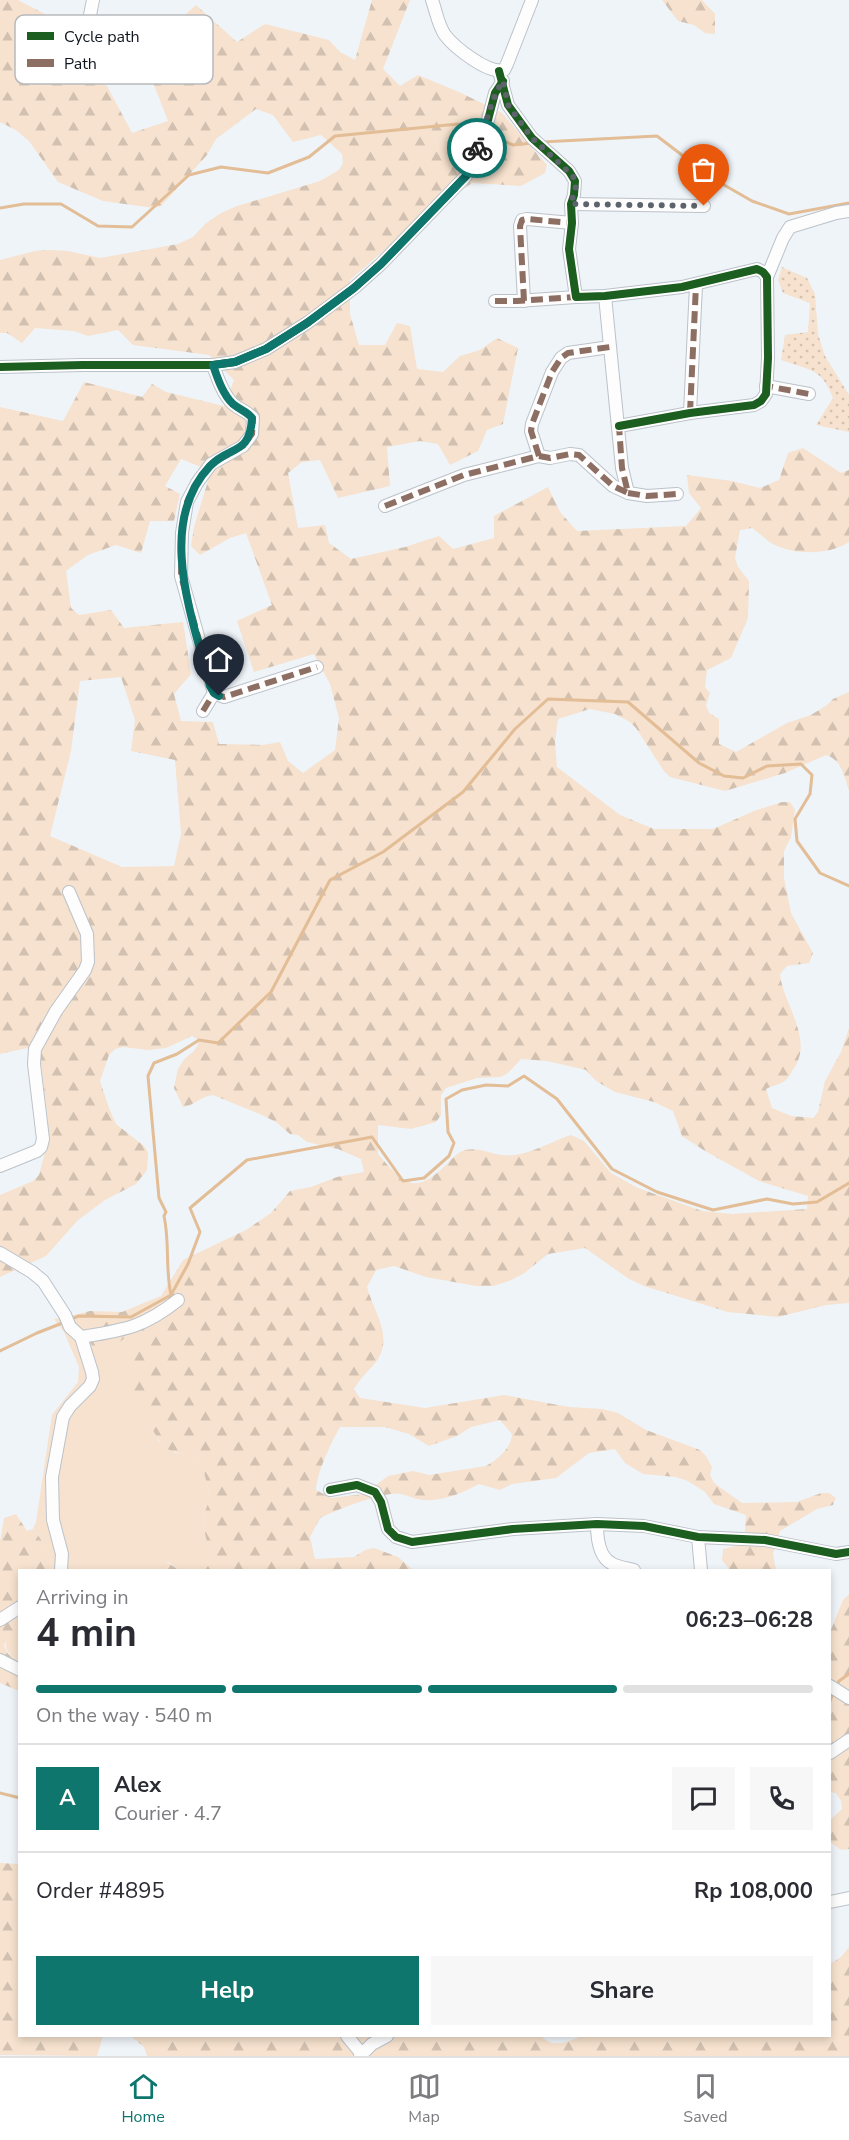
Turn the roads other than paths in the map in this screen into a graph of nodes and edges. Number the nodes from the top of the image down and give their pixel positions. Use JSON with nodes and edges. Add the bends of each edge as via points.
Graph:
{"nodes":[{"id":1,"x":93,"y":0,"type":"edge"},
{"id":2,"x":432,"y":0,"type":"edge"},
{"id":3,"x":532,"y":0,"type":"edge"},
{"id":4,"x":90,"y":15,"type":"edge"},
{"id":5,"x":501,"y":76,"type":"junction"},
{"id":6,"x":571,"y":204,"type":"junction"},
{"id":7,"x":704,"y":206,"type":"dead end"},
{"id":8,"x":849,"y":211,"type":"edge"},
{"id":9,"x":572,"y":223,"type":"junction"},
{"id":10,"x":767,"y":277,"type":"junction"},
{"id":11,"x":696,"y":285,"type":"junction"},
{"id":12,"x":605,"y":296,"type":"junction"},
{"id":13,"x":576,"y":297,"type":"junction"},
{"id":14,"x":495,"y":301,"type":"dead end"},
{"id":15,"x":524,"y":301,"type":"junction"},
{"id":16,"x":610,"y":347,"type":"junction"},
{"id":17,"x":213,"y":365,"type":"junction"},
{"id":18,"x":0,"y":367,"type":"edge"},
{"id":19,"x":766,"y":386,"type":"junction"},
{"id":20,"x":809,"y":394,"type":"dead end"},
{"id":21,"x":690,"y":413,"type":"junction"},
{"id":22,"x":619,"y":426,"type":"junction"},
{"id":23,"x":539,"y":456,"type":"junction"},
{"id":24,"x":628,"y":493,"type":"junction"},
{"id":25,"x":677,"y":494,"type":"dead end"},
{"id":26,"x":385,"y":506,"type":"dead end"},
{"id":27,"x":317,"y":667,"type":"dead end"},
{"id":28,"x":214,"y":693,"type":"junction"},
{"id":29,"x":203,"y":711,"type":"dead end"},
{"id":30,"x":69,"y":892,"type":"dead end"},
{"id":31,"x":0,"y":1166,"type":"edge"},
{"id":32,"x":0,"y":1253,"type":"edge"},
{"id":33,"x":178,"y":1300,"type":"dead end"},
{"id":34,"x":81,"y":1337,"type":"junction"},
{"id":35,"x":330,"y":1490,"type":"dead end"},
{"id":36,"x":597,"y":1524,"type":"junction"},
{"id":37,"x":698,"y":1537,"type":"junction"},
{"id":38,"x":849,"y":1552,"type":"edge"},
{"id":39,"x":61,"y":1569,"type":"edge"},
{"id":40,"x":630,"y":1569,"type":"edge"},
{"id":41,"x":701,"y":1569,"type":"edge"},
{"id":42,"x":18,"y":1608,"type":"edge"},
{"id":43,"x":0,"y":1620,"type":"edge"},
{"id":44,"x":0,"y":1660,"type":"edge"},
{"id":45,"x":18,"y":1669,"type":"edge"},
{"id":46,"x":831,"y":1687,"type":"edge"},
{"id":47,"x":845,"y":1695,"type":"edge"},
{"id":48,"x":849,"y":1740,"type":"edge"},
{"id":49,"x":831,"y":1752,"type":"edge"},
{"id":50,"x":849,"y":1898,"type":"edge"},
{"id":51,"x":831,"y":1902,"type":"edge"},
{"id":52,"x":348,"y":2037,"type":"edge"},
{"id":53,"x":385,"y":2037,"type":"edge"},
{"id":54,"x":361,"y":2055,"type":"edge"}],
"edges":[{"from":1,"to":4,"type":"street"},
{"from":2,"to":5,"type":"street","via":[[446,36],[465,54]]},
{"from":3,"to":5,"type":"street"},
{"from":5,"to":6,"type":"street","via":[[508,105],[532,138],[573,176],[576,186]]},
{"from":5,"to":17,"type":"street","via":[[466,176],[381,264],[307,323],[266,349],[235,362]]},
{"from":6,"to":7,"type":"street"},
{"from":6,"to":9,"type":"street"},
{"from":8,"to":10,"type":"street","via":[[790,227]]},
{"from":9,"to":13,"type":"street","via":[[568,249]]},
{"from":9,"to":15,"type":"street","via":[[522,220]]},
{"from":10,"to":11,"type":"street","via":[[757,269]]},
{"from":10,"to":19,"type":"street"},
{"from":11,"to":12,"type":"street"},
{"from":11,"to":21,"type":"street"},
{"from":12,"to":13,"type":"street"},
{"from":12,"to":16,"type":"street"},
{"from":13,"to":15,"type":"street"},
{"from":14,"to":15,"type":"street"},
{"from":16,"to":22,"type":"street"},
{"from":16,"to":23,"type":"street","via":[[568,353],[555,364],[532,424]]},
{"from":17,"to":18,"type":"street"},
{"from":17,"to":28,"type":"street","via":[[232,403],[252,418],[252,434],[243,446],[211,464],[197,483],[187,502],[182,533],[182,576]]},
{"from":19,"to":20,"type":"street"},
{"from":19,"to":21,"type":"street","via":[[766,394],[754,405]]},
{"from":21,"to":22,"type":"street"},
{"from":22,"to":24,"type":"street"},
{"from":23,"to":24,"type":"street","via":[[579,455],[613,486]]},
{"from":23,"to":26,"type":"street","via":[[464,475]]},
{"from":24,"to":25,"type":"street"},
{"from":27,"to":28,"type":"street","via":[[224,697]]},
{"from":28,"to":29,"type":"street"},
{"from":30,"to":31,"type":"street","via":[[87,934],[88,962],[35,1049],[41,1147]]},
{"from":32,"to":34,"type":"street","via":[[43,1281],[70,1327]]},
{"from":33,"to":34,"type":"street","via":[[137,1326]]},
{"from":34,"to":39,"type":"street","via":[[93,1379],[63,1418],[52,1477],[53,1520],[62,1554]]},
{"from":35,"to":36,"type":"street","via":[[357,1485],[375,1491],[388,1529],[396,1537],[412,1542],[513,1529]]},
{"from":36,"to":37,"type":"street","via":[[644,1526]]},
{"from":36,"to":40,"type":"street","via":[[597,1542],[606,1560]]},
{"from":37,"to":38,"type":"street","via":[[765,1539],[836,1554]]},
{"from":37,"to":41,"type":"street"},
{"from":42,"to":43,"type":"street"},
{"from":44,"to":45,"type":"street"},
{"from":46,"to":47,"type":"street"},
{"from":48,"to":49,"type":"street"},
{"from":50,"to":51,"type":"street"},
{"from":52,"to":54,"type":"street"},
{"from":53,"to":54,"type":"street"}]}
